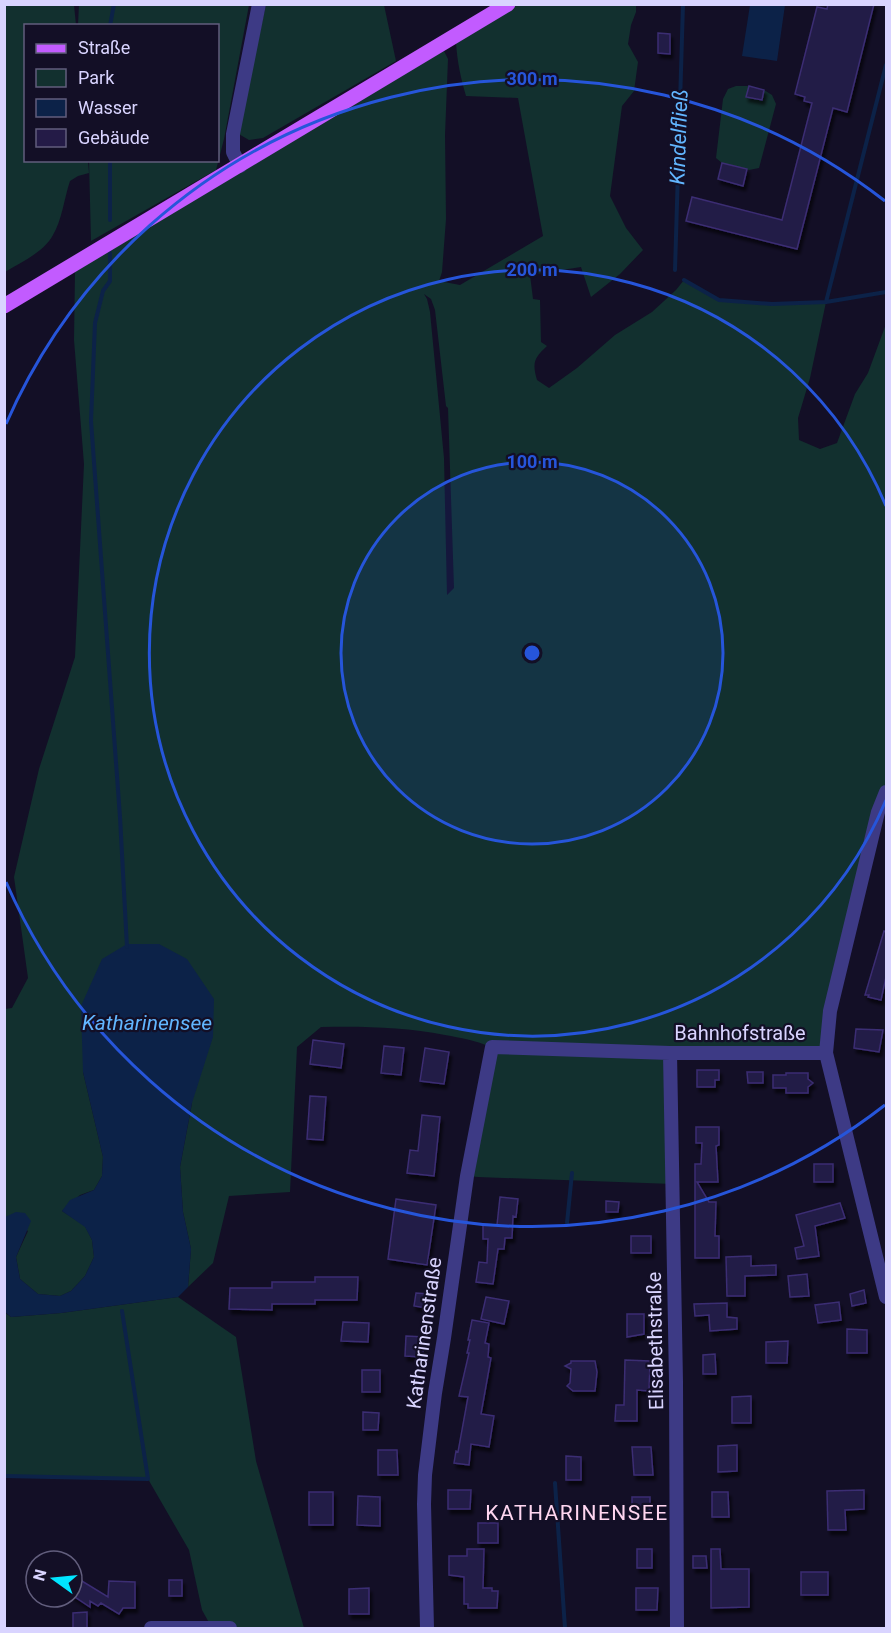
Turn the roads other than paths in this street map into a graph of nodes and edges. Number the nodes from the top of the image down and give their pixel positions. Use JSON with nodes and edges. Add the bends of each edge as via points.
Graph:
{"nodes":[{"id":1,"x":258,"y":4,"type":"edge"},
{"id":2,"x":508,"y":4,"type":"edge"},
{"id":3,"x":240,"y":166,"type":"junction"},
{"id":4,"x":4,"y":306,"type":"edge"},
{"id":5,"x":886,"y":792,"type":"edge"},
{"id":6,"x":492,"y":1047,"type":"joint"},
{"id":7,"x":670,"y":1053,"type":"junction"},
{"id":8,"x":826,"y":1053,"type":"junction"},
{"id":9,"x":886,"y":1297,"type":"edge"},
{"id":10,"x":151,"y":1629,"type":"edge"},
{"id":11,"x":230,"y":1629,"type":"edge"},
{"id":12,"x":427,"y":1629,"type":"edge"},
{"id":13,"x":677,"y":1629,"type":"edge"}],
"edges":[{"from":1,"to":3,"type":"street","via":[[232,134],[233,152]]},
{"from":2,"to":3,"type":"main road"},
{"from":3,"to":4,"type":"main road"},
{"from":5,"to":8,"type":"street","name":"Bahnhofstraße","via":[[832,999]]},
{"from":6,"to":7,"type":"street","name":"Bahnhofstraße"},
{"from":6,"to":12,"type":"street","name":"Katharinenstraße","via":[[467,1176],[425,1475]]},
{"from":7,"to":8,"type":"street","name":"Bahnhofstraße"},
{"from":7,"to":13,"type":"street","name":"Elisabethstraße"},
{"from":8,"to":9,"type":"street"},
{"from":10,"to":11,"type":"street"}]}
